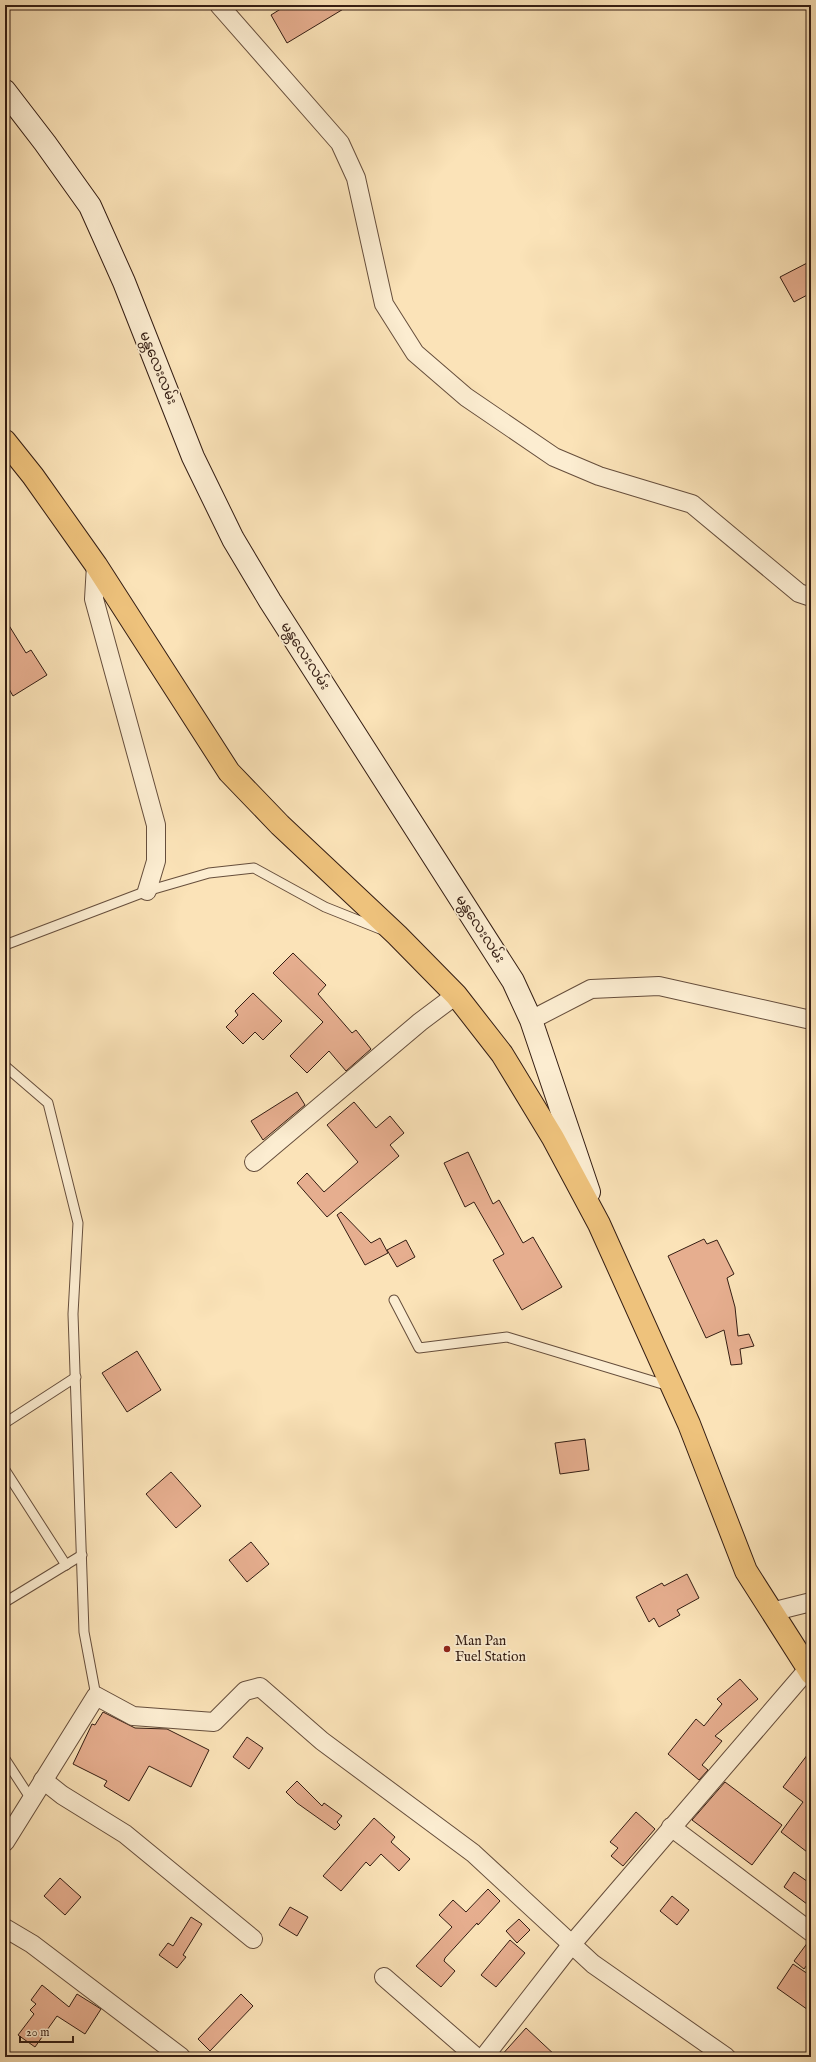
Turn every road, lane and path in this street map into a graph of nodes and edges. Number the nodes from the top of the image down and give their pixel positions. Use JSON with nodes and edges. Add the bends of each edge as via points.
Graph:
{"nodes":[{"id":1,"x":219,"y":5,"type":"edge"},
{"id":2,"x":5,"y":91,"type":"edge"},
{"id":3,"x":5,"y":441,"type":"edge"},
{"id":4,"x":96,"y":565,"type":"junction"},
{"id":5,"x":811,"y":597,"type":"edge"},
{"id":6,"x":147,"y":891,"type":"junction"},
{"id":7,"x":397,"y":936,"type":"junction"},
{"id":8,"x":5,"y":945,"type":"edge"},
{"id":9,"x":456,"y":995,"type":"junction"},
{"id":10,"x":531,"y":1020,"type":"junction"},
{"id":11,"x":811,"y":1020,"type":"edge"},
{"id":12,"x":5,"y":1066,"type":"edge"},
{"id":13,"x":254,"y":1162,"type":"dead end"},
{"id":14,"x":599,"y":1224,"type":"junction"},
{"id":15,"x":394,"y":1300,"type":"dead end"},
{"id":16,"x":76,"y":1377,"type":"junction"},
{"id":17,"x":672,"y":1387,"type":"junction"},
{"id":18,"x":5,"y":1423,"type":"edge"},
{"id":19,"x":5,"y":1470,"type":"edge"},
{"id":20,"x":82,"y":1555,"type":"junction"},
{"id":21,"x":66,"y":1565,"type":"junction"},
{"id":22,"x":5,"y":1602,"type":"edge"},
{"id":23,"x":811,"y":1602,"type":"edge"},
{"id":24,"x":771,"y":1612,"type":"junction"},
{"id":25,"x":809,"y":1671,"type":"edge"},
{"id":26,"x":96,"y":1696,"type":"junction"},
{"id":27,"x":5,"y":1759,"type":"edge"},
{"id":28,"x":43,"y":1780,"type":"junction"},
{"id":29,"x":32,"y":1799,"type":"junction"},
{"id":30,"x":671,"y":1827,"type":"junction"},
{"id":31,"x":5,"y":1842,"type":"edge"},
{"id":32,"x":5,"y":1928,"type":"edge"},
{"id":33,"x":811,"y":1932,"type":"edge"},
{"id":34,"x":253,"y":1939,"type":"dead end"},
{"id":35,"x":572,"y":1944,"type":"junction"},
{"id":36,"x":384,"y":1977,"type":"dead end"},
{"id":37,"x":181,"y":2057,"type":"edge"},
{"id":38,"x":476,"y":2057,"type":"edge"},
{"id":39,"x":484,"y":2057,"type":"edge"},
{"id":40,"x":726,"y":2057,"type":"edge"}],
"edges":[{"from":1,"to":5,"type":"street","via":[[340,144],[356,178],[384,304],[415,353],[466,397],[554,457],[599,476],[692,504],[799,594]]},
{"from":2,"to":10,"type":"main road","name":"မန္တလေးလမ်း","via":[[90,206],[124,282],[193,457],[233,539],[512,980]]},
{"from":3,"to":4,"type":"main road"},
{"from":4,"to":6,"type":"street","via":[[94,599],[156,825],[156,861]]},
{"from":4,"to":7,"type":"main road","via":[[230,772],[280,825]]},
{"from":6,"to":7,"type":"lane","via":[[209,873],[254,868],[325,908]]},
{"from":6,"to":8,"type":"lane"},
{"from":7,"to":9,"type":"main road"},
{"from":9,"to":13,"type":"street","via":[[420,1022]]},
{"from":9,"to":14,"type":"main road","via":[[502,1054],[553,1138]]},
{"from":10,"to":11,"type":"street","via":[[591,989],[659,986]]},
{"from":10,"to":14,"type":"main road","name":"မန္တလေးလမ်း"},
{"from":12,"to":16,"type":"lane","via":[[48,1103],[78,1223],[73,1314]]},
{"from":14,"to":17,"type":"main road"},
{"from":15,"to":17,"type":"lane","via":[[418,1348],[507,1337]]},
{"from":16,"to":18,"type":"lane"},
{"from":16,"to":20,"type":"lane"},
{"from":17,"to":24,"type":"main road","via":[[746,1571]]},
{"from":19,"to":21,"type":"lane"},
{"from":20,"to":21,"type":"lane"},
{"from":20,"to":26,"type":"lane","via":[[84,1632]]},
{"from":21,"to":22,"type":"lane"},
{"from":23,"to":24,"type":"street"},
{"from":24,"to":25,"type":"main road"},
{"from":25,"to":30,"type":"street"},
{"from":26,"to":28,"type":"street"},
{"from":26,"to":35,"type":"street","via":[[133,1716],[214,1722],[245,1691],[260,1687],[322,1741],[473,1853]]},
{"from":27,"to":29,"type":"lane"},
{"from":28,"to":29,"type":"street"},
{"from":28,"to":34,"type":"street","via":[[62,1795],[125,1834]]},
{"from":29,"to":31,"type":"street"},
{"from":30,"to":33,"type":"street"},
{"from":30,"to":35,"type":"street"},
{"from":32,"to":37,"type":"street","via":[[32,1944]]},
{"from":35,"to":39,"type":"street"},
{"from":35,"to":40,"type":"street","via":[[593,1964]]},
{"from":36,"to":38,"type":"street"}]}
